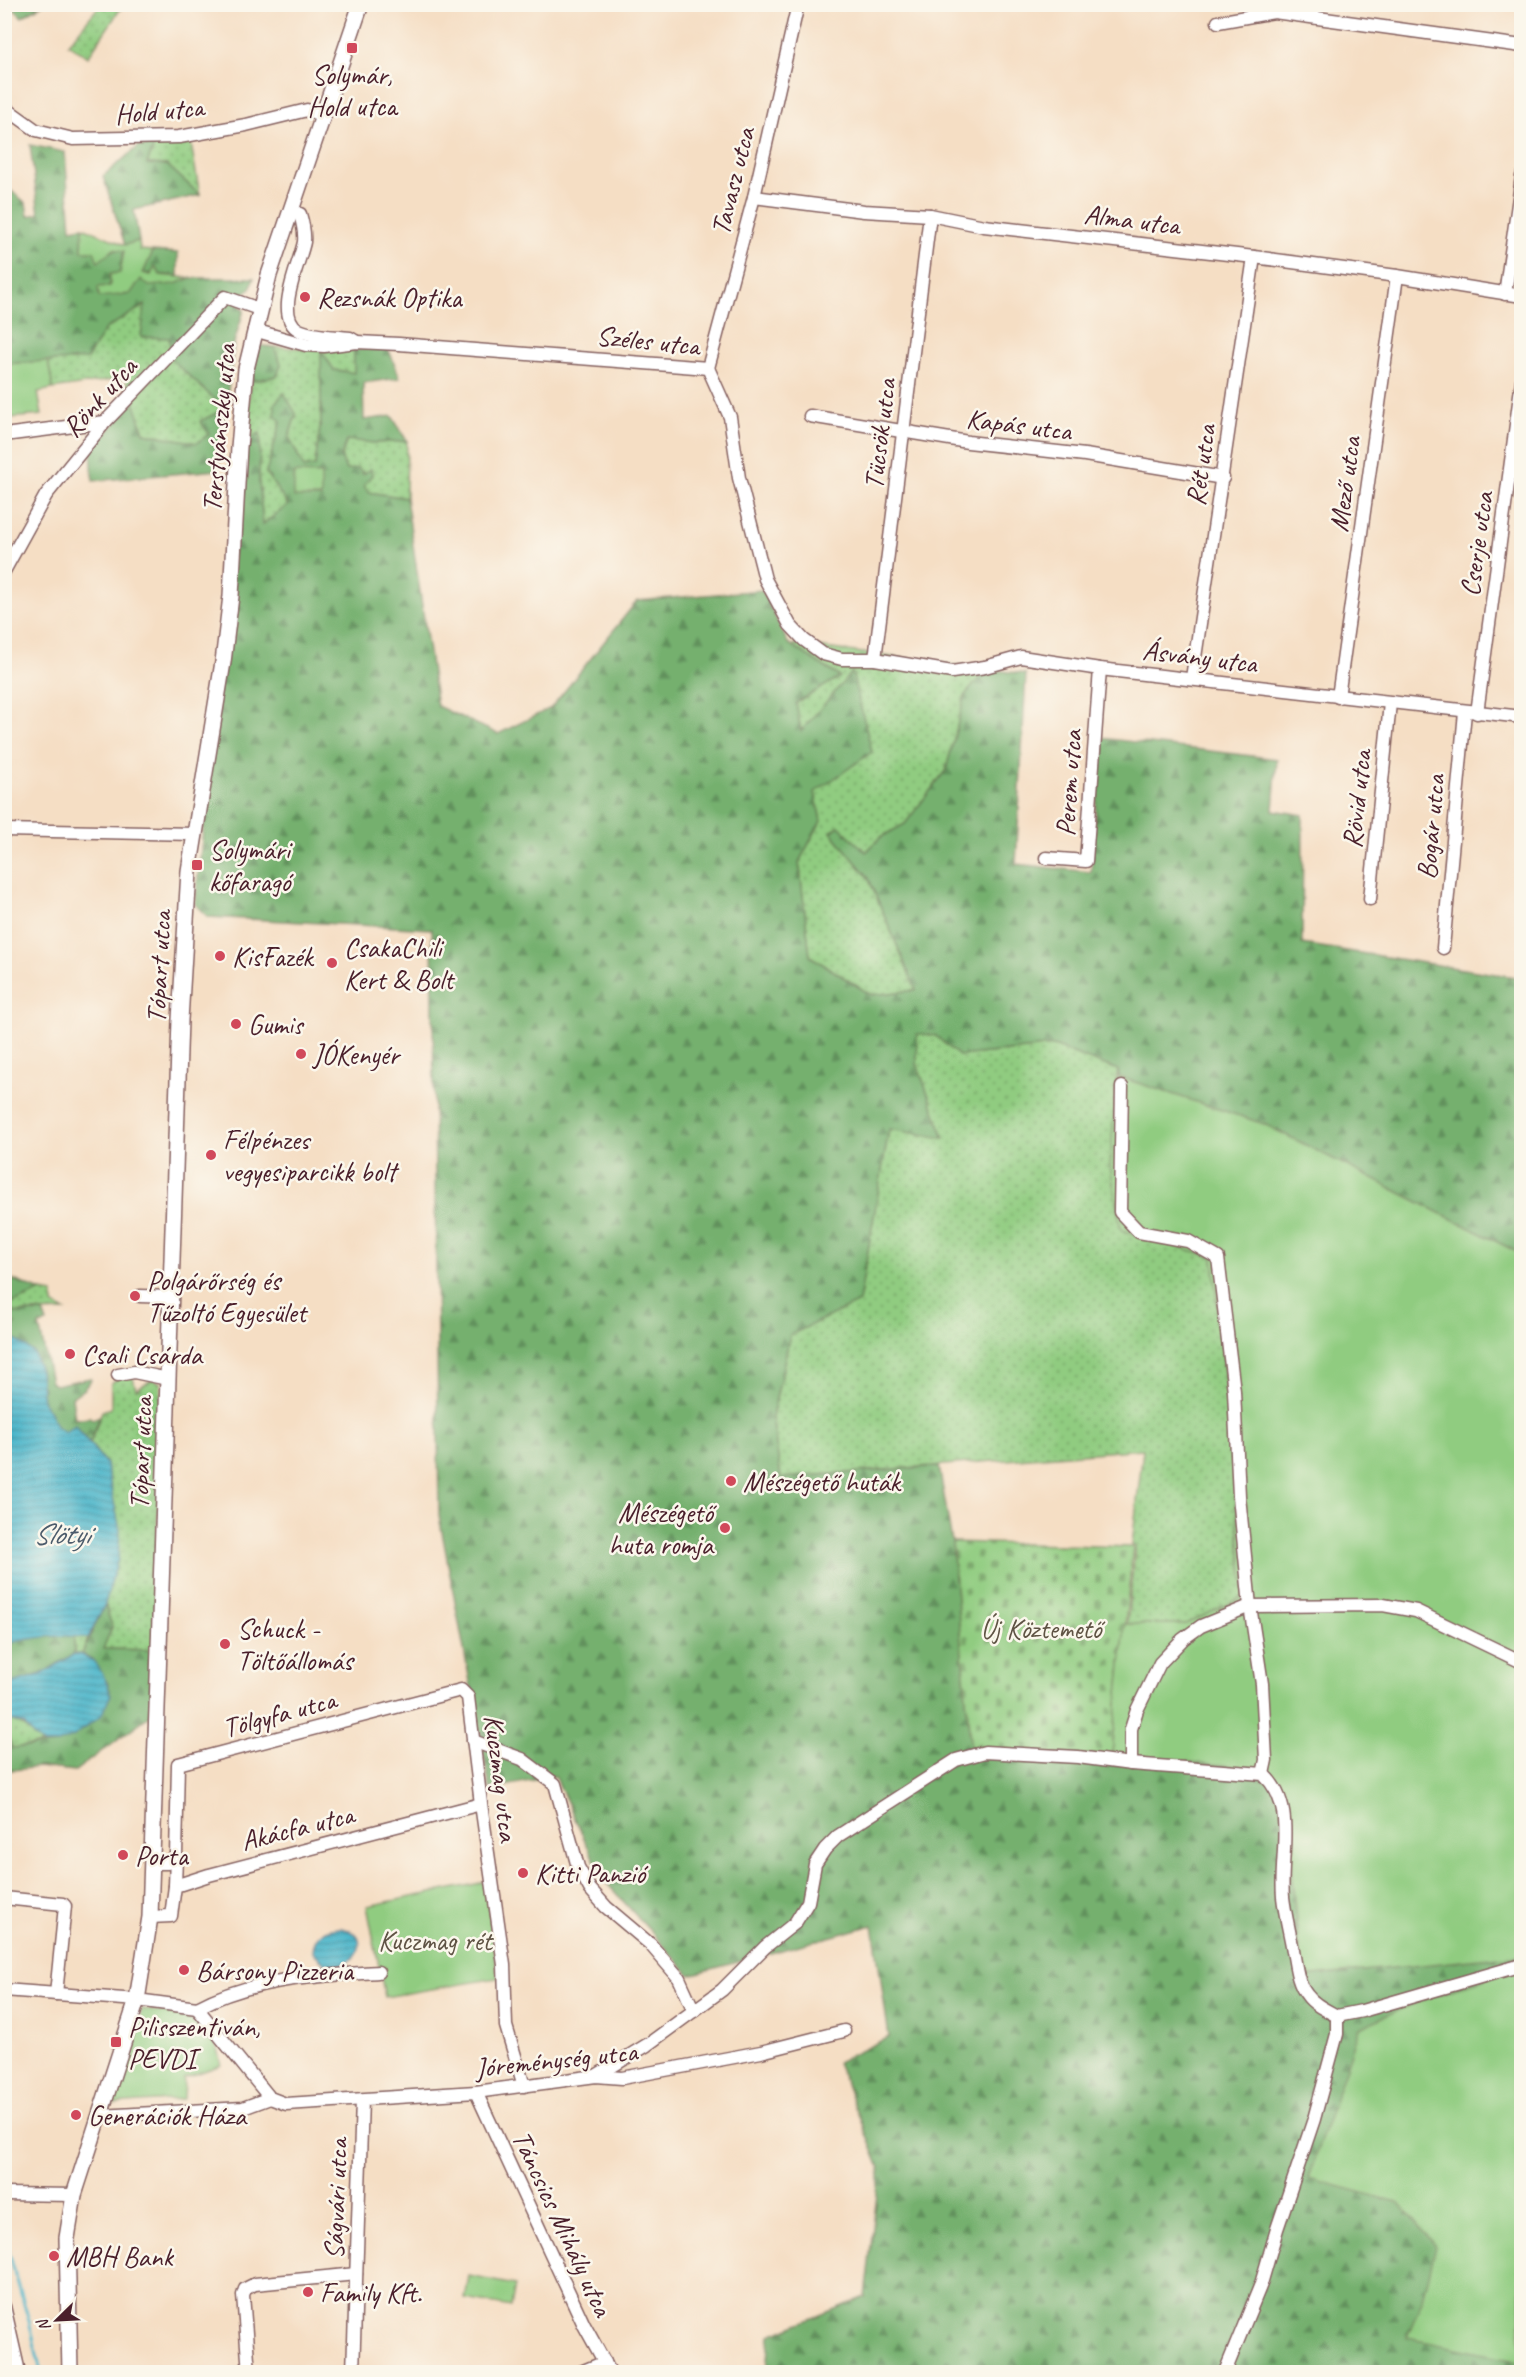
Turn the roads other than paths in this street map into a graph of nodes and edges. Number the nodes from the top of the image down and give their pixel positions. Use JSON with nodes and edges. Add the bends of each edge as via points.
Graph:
{"nodes":[{"id":1,"x":362,"y":4,"type":"edge"},
{"id":2,"x":798,"y":4,"type":"edge"},
{"id":3,"x":1218,"y":22,"type":"dead end"},
{"id":4,"x":1521,"y":46,"type":"edge"},
{"id":5,"x":4,"y":107,"type":"edge"},
{"id":6,"x":323,"y":116,"type":"junction"},
{"id":7,"x":1521,"y":176,"type":"edge"},
{"id":8,"x":754,"y":197,"type":"junction"},
{"id":9,"x":290,"y":211,"type":"junction"},
{"id":10,"x":930,"y":215,"type":"junction"},
{"id":11,"x":1254,"y":258,"type":"junction"},
{"id":12,"x":1397,"y":276,"type":"junction"},
{"id":13,"x":1505,"y":294,"type":"junction"},
{"id":14,"x":1521,"y":296,"type":"edge"},
{"id":15,"x":259,"y":309,"type":"junction"},
{"id":16,"x":254,"y":330,"type":"junction"},
{"id":17,"x":357,"y":342,"type":"junction"},
{"id":18,"x":708,"y":368,"type":"junction"},
{"id":19,"x":1521,"y":380,"type":"edge"},
{"id":20,"x":810,"y":416,"type":"dead end"},
{"id":21,"x":105,"y":422,"type":"junction"},
{"id":22,"x":903,"y":432,"type":"junction"},
{"id":23,"x":4,"y":435,"type":"edge"},
{"id":24,"x":1223,"y":478,"type":"junction"},
{"id":25,"x":4,"y":571,"type":"edge"},
{"id":26,"x":876,"y":659,"type":"junction"},
{"id":27,"x":1101,"y":669,"type":"junction"},
{"id":28,"x":1192,"y":678,"type":"junction"},
{"id":29,"x":1338,"y":697,"type":"junction"},
{"id":30,"x":1390,"y":703,"type":"junction"},
{"id":31,"x":1471,"y":713,"type":"junction"},
{"id":32,"x":1521,"y":717,"type":"edge"},
{"id":33,"x":4,"y":830,"type":"edge"},
{"id":34,"x":194,"y":834,"type":"junction"},
{"id":35,"x":1046,"y":858,"type":"dead end"},
{"id":36,"x":189,"y":871,"type":"joint"},
{"id":37,"x":1370,"y":899,"type":"dead end"},
{"id":38,"x":1443,"y":948,"type":"dead end"},
{"id":39,"x":1122,"y":1087,"type":"dead end"},
{"id":40,"x":140,"y":1296,"type":"dead end"},
{"id":41,"x":171,"y":1297,"type":"junction"},
{"id":42,"x":118,"y":1375,"type":"dead end"},
{"id":43,"x":168,"y":1379,"type":"junction"},
{"id":44,"x":1251,"y":1606,"type":"junction"},
{"id":45,"x":1521,"y":1662,"type":"edge"},
{"id":46,"x":461,"y":1690,"type":"joint"},
{"id":47,"x":473,"y":1741,"type":"junction"},
{"id":48,"x":1131,"y":1764,"type":"junction"},
{"id":49,"x":1263,"y":1774,"type":"junction"},
{"id":50,"x":481,"y":1804,"type":"junction"},
{"id":51,"x":176,"y":1856,"type":"junction"},
{"id":52,"x":153,"y":1863,"type":"junction"},
{"id":53,"x":175,"y":1886,"type":"junction"},
{"id":54,"x":4,"y":1898,"type":"edge"},
{"id":55,"x":150,"y":1917,"type":"junction"},
{"id":56,"x":1521,"y":1965,"type":"edge"},
{"id":57,"x":378,"y":1972,"type":"dead end"},
{"id":58,"x":4,"y":1990,"type":"edge"},
{"id":59,"x":56,"y":1994,"type":"junction"},
{"id":60,"x":137,"y":2000,"type":"junction"},
{"id":61,"x":197,"y":2008,"type":"junction"},
{"id":62,"x":694,"y":2011,"type":"junction"},
{"id":63,"x":1337,"y":2016,"type":"junction"},
{"id":64,"x":844,"y":2031,"type":"dead end"},
{"id":65,"x":596,"y":2076,"type":"junction"},
{"id":66,"x":524,"y":2086,"type":"junction"},
{"id":67,"x":476,"y":2092,"type":"junction"},
{"id":68,"x":270,"y":2098,"type":"junction"},
{"id":69,"x":362,"y":2100,"type":"junction"},
{"id":70,"x":100,"y":2116,"type":"junction"},
{"id":71,"x":4,"y":2194,"type":"edge"},
{"id":72,"x":74,"y":2195,"type":"junction"},
{"id":73,"x":356,"y":2274,"type":"junction"},
{"id":74,"x":4,"y":2306,"type":"edge"},
{"id":75,"x":608,"y":2368,"type":"edge"},
{"id":76,"x":19,"y":2373,"type":"edge"},
{"id":77,"x":70,"y":2373,"type":"edge"},
{"id":78,"x":249,"y":2373,"type":"edge"},
{"id":79,"x":353,"y":2373,"type":"edge"},
{"id":80,"x":581,"y":2373,"type":"edge"},
{"id":81,"x":1225,"y":2373,"type":"edge"}],
"edges":[{"from":1,"to":6,"type":"main road","name":"Terstyánszky utca"},
{"from":2,"to":8,"type":"street","name":"Tavasz utca"},
{"from":3,"to":4,"type":"street","via":[[1274,12]]},
{"from":5,"to":6,"type":"street","name":"Hold utca","via":[[36,130],[73,139],[179,137],[307,110]]},
{"from":6,"to":9,"type":"main road","name":"Terstyánszky utca"},
{"from":7,"to":13,"type":"street"},
{"from":8,"to":10,"type":"street","name":"Alma utca","via":[[864,212]]},
{"from":8,"to":18,"type":"street","name":"Tavasz utca"},
{"from":9,"to":15,"type":"main road","name":"Terstyánszky utca"},
{"from":9,"to":17,"type":"street","via":[[300,214],[304,231],[289,295],[292,325]]},
{"from":10,"to":11,"type":"street","name":"Alma utca","via":[[984,226]]},
{"from":10,"to":22,"type":"street","name":"Tücsök utca"},
{"from":11,"to":12,"type":"street","name":"Alma utca"},
{"from":11,"to":24,"type":"street","name":"Rét utca"},
{"from":12,"to":13,"type":"street","name":"Alma utca"},
{"from":12,"to":29,"type":"street","name":"Mező utca"},
{"from":13,"to":14,"type":"street","name":"Alma utca"},
{"from":15,"to":16,"type":"main road","name":"Terstyánszky utca"},
{"from":15,"to":21,"type":"street","name":"Rönk utca","via":[[225,297]]},
{"from":16,"to":17,"type":"street","name":"Széles utca","via":[[306,345]]},
{"from":16,"to":34,"type":"main road","name":"Terstyánszky utca","via":[[243,390],[231,596]]},
{"from":17,"to":18,"type":"street","name":"Széles utca"},
{"from":18,"to":26,"type":"street","name":"Széles utca","via":[[730,417],[739,478],[765,579],[790,625],[823,654],[842,659]]},
{"from":19,"to":31,"type":"street","name":"Cserje utca"},
{"from":20,"to":22,"type":"street","name":"Kapás utca"},
{"from":21,"to":23,"type":"street"},
{"from":21,"to":25,"type":"street","name":"Rönk utca","via":[[46,495]]},
{"from":22,"to":24,"type":"street","name":"Kapás utca","via":[[1085,455]]},
{"from":22,"to":26,"type":"street","name":"Tücsök utca"},
{"from":24,"to":28,"type":"street","name":"Rét utca"},
{"from":26,"to":27,"type":"street","name":"Ásvány utca","via":[[952,672],[1022,657]]},
{"from":27,"to":28,"type":"street","name":"Ásvány utca"},
{"from":27,"to":35,"type":"street","name":"Perem utca","via":[[1086,861]]},
{"from":28,"to":29,"type":"street","name":"Ásvány utca"},
{"from":29,"to":30,"type":"street","name":"Ásvány utca"},
{"from":30,"to":31,"type":"street","name":"Ásvány utca"},
{"from":30,"to":37,"type":"street","name":"Rövid utca"},
{"from":31,"to":32,"type":"street","name":"Ásvány utca"},
{"from":31,"to":38,"type":"street","name":"Bogár utca"},
{"from":33,"to":34,"type":"street"},
{"from":34,"to":36,"type":"main road","name":"Terstyánszky utca"},
{"from":36,"to":41,"type":"main road","name":"Tópart utca"},
{"from":39,"to":44,"type":"street","via":[[1120,1212],[1139,1232],[1188,1241],[1218,1258],[1234,1391],[1239,1496]]},
{"from":40,"to":41,"type":"street"},
{"from":41,"to":43,"type":"main road","name":"Tópart utca"},
{"from":42,"to":43,"type":"street","via":[[134,1372]]},
{"from":43,"to":52,"type":"main road","name":"Tópart utca"},
{"from":44,"to":45,"type":"street","via":[[1383,1605],[1416,1611]]},
{"from":44,"to":48,"type":"street","via":[[1201,1626],[1183,1638],[1160,1663],[1131,1729]]},
{"from":44,"to":49,"type":"street","via":[[1262,1684],[1266,1760]]},
{"from":46,"to":47,"type":"street","name":"Kuczmag utca","via":[[468,1697]]},
{"from":46,"to":51,"type":"street","name":"Tölgyfa utca","via":[[178,1764]]},
{"from":47,"to":50,"type":"street","name":"Kuczmag utca"},
{"from":47,"to":62,"type":"street","via":[[522,1759],[555,1784],[578,1867],[590,1889],[650,1944],[679,1978]]},
{"from":48,"to":49,"type":"street"},
{"from":48,"to":62,"type":"street","via":[[985,1752],[956,1760],[838,1836],[815,1864],[808,1902],[795,1923]]},
{"from":49,"to":63,"type":"street","via":[[1282,1801],[1283,1899],[1300,1984],[1313,2002]]},
{"from":50,"to":53,"type":"street","name":"Akácfa utca"},
{"from":50,"to":66,"type":"street","name":"Kuczmag utca","via":[[504,1965],[506,2026]]},
{"from":51,"to":52,"type":"street","via":[[168,1863]]},
{"from":51,"to":53,"type":"street"},
{"from":52,"to":55,"type":"main road","name":"Tópart utca"},
{"from":53,"to":55,"type":"street","via":[[171,1916]]},
{"from":54,"to":59,"type":"street","via":[[65,1906]]},
{"from":55,"to":60,"type":"main road","name":"Tópart utca"},
{"from":56,"to":63,"type":"street"},
{"from":57,"to":61,"type":"street","via":[[282,1980],[217,1998]]},
{"from":58,"to":59,"type":"street"},
{"from":59,"to":60,"type":"street"},
{"from":60,"to":61,"type":"street"},
{"from":60,"to":70,"type":"main road","name":"Tópart utca"},
{"from":61,"to":68,"type":"street"},
{"from":62,"to":65,"type":"street"},
{"from":63,"to":81,"type":"street","via":[[1337,2034],[1314,2119],[1261,2284]]},
{"from":64,"to":65,"type":"street","name":"Jóreménység utca","via":[[761,2052],[622,2078]]},
{"from":65,"to":66,"type":"street","name":"Jóreménység utca"},
{"from":66,"to":67,"type":"street","name":"Jóreménység utca"},
{"from":67,"to":69,"type":"street","name":"Jóreménység utca"},
{"from":67,"to":75,"type":"street","name":"Táncsics Mihály utca","via":[[584,2325]]},
{"from":68,"to":69,"type":"street","name":"Jóreménység utca","via":[[285,2104]]},
{"from":68,"to":70,"type":"street","via":[[243,2108]]},
{"from":69,"to":73,"type":"street","name":"Ságvári utca"},
{"from":70,"to":72,"type":"main road","name":"Tópart utca"},
{"from":71,"to":72,"type":"street"},
{"from":72,"to":77,"type":"main road","name":"Tópart utca","via":[[67,2238]]},
{"from":73,"to":78,"type":"street","via":[[255,2284],[245,2289]]},
{"from":73,"to":79,"type":"street","name":"Ságvári utca"},
{"from":74,"to":76,"type":"street"},
{"from":75,"to":80,"type":"street"}]}
